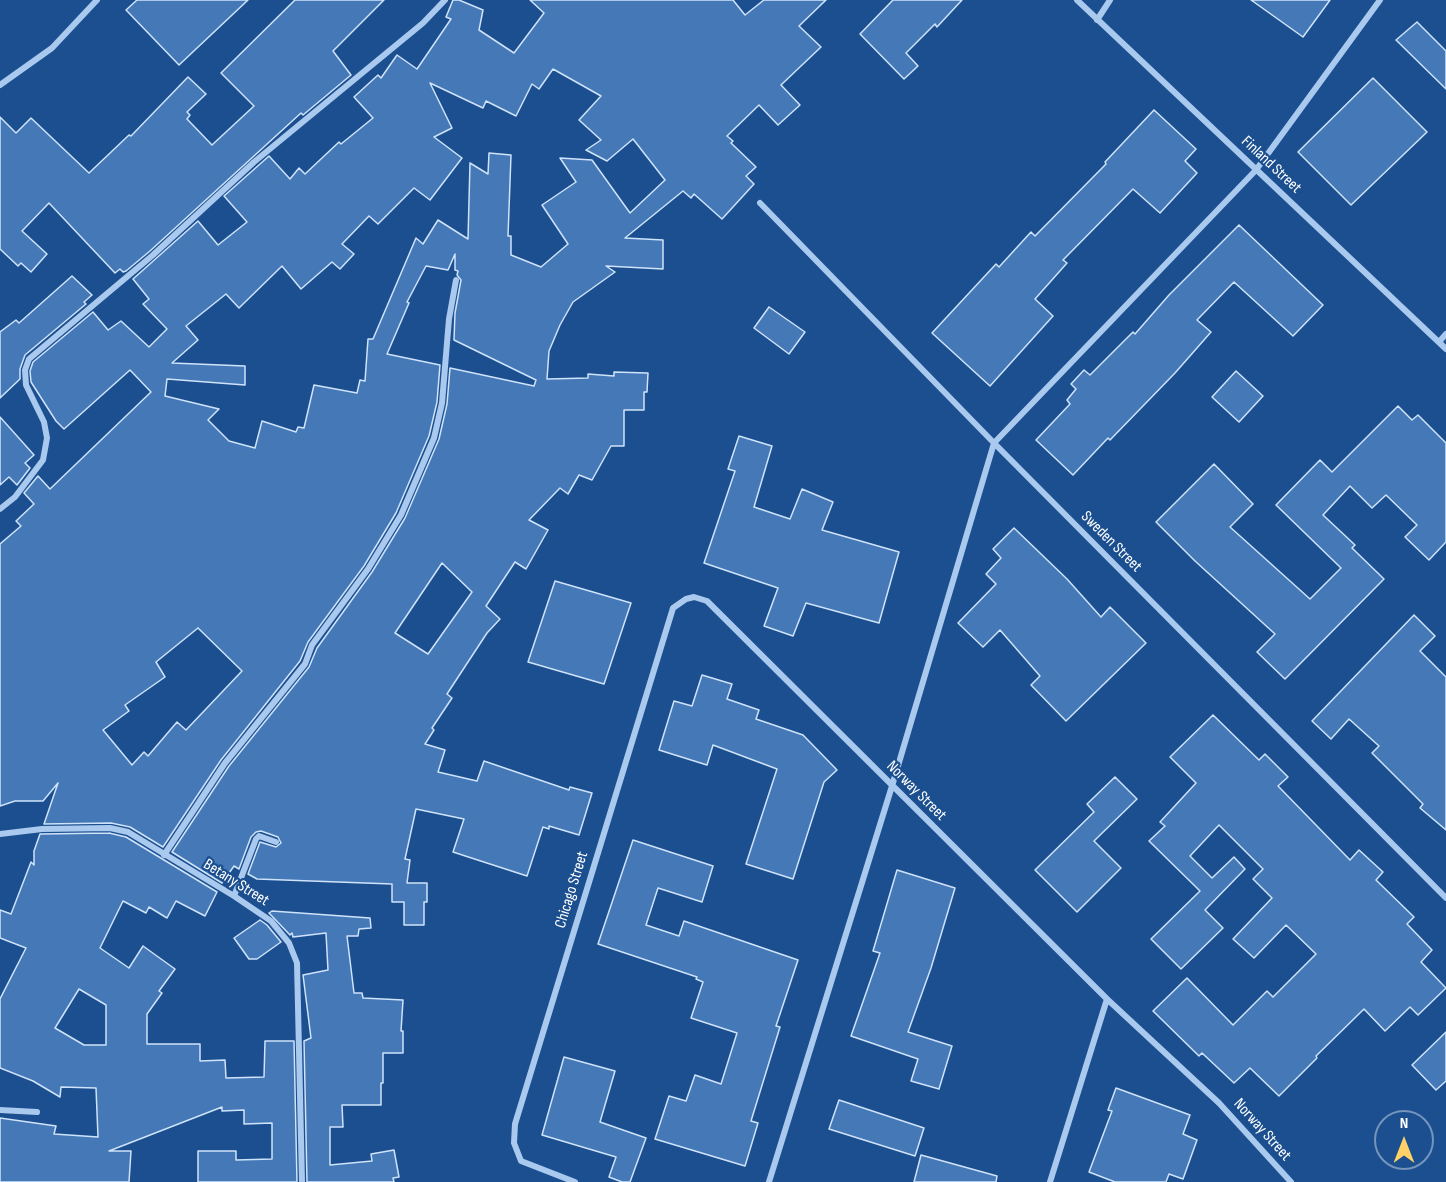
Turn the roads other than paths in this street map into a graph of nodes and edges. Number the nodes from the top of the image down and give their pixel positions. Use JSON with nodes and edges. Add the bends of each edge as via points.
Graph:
{"nodes":[{"id":1,"x":97,"y":0,"type":"edge"},
{"id":2,"x":445,"y":0,"type":"edge"},
{"id":3,"x":1077,"y":0,"type":"edge"},
{"id":4,"x":1110,"y":0,"type":"edge"},
{"id":5,"x":1380,"y":0,"type":"edge"},
{"id":6,"x":1097,"y":20,"type":"junction"},
{"id":7,"x":0,"y":85,"type":"edge"},
{"id":8,"x":1256,"y":170,"type":"junction"},
{"id":9,"x":760,"y":203,"type":"dead end"},
{"id":10,"x":456,"y":280,"type":"dead end"},
{"id":11,"x":1446,"y":334,"type":"edge"},
{"id":12,"x":1439,"y":342,"type":"junction"},
{"id":13,"x":1446,"y":348,"type":"edge"},
{"id":14,"x":994,"y":443,"type":"junction"},
{"id":15,"x":0,"y":509,"type":"edge"},
{"id":16,"x":707,"y":601,"type":"joint"},
{"id":17,"x":892,"y":786,"type":"junction"},
{"id":18,"x":0,"y":834,"type":"edge"},
{"id":19,"x":276,"y":842,"type":"dead end"},
{"id":20,"x":164,"y":855,"type":"junction"},
{"id":21,"x":234,"y":896,"type":"junction"},
{"id":22,"x":1446,"y":898,"type":"edge"},
{"id":23,"x":1107,"y":999,"type":"junction"},
{"id":24,"x":0,"y":1110,"type":"edge"},
{"id":25,"x":37,"y":1112,"type":"dead end"},
{"id":26,"x":302,"y":1182,"type":"edge"},
{"id":27,"x":575,"y":1182,"type":"edge"},
{"id":28,"x":769,"y":1182,"type":"edge"},
{"id":29,"x":1050,"y":1182,"type":"edge"},
{"id":30,"x":1291,"y":1182,"type":"edge"}],
"edges":[{"from":1,"to":7,"type":"street","via":[[52,48]]},
{"from":2,"to":15,"type":"street","via":[[423,23],[254,162],[153,255],[29,359],[25,370],[27,385],[47,438],[43,460],[15,497]]},
{"from":3,"to":6,"type":"street","name":"Finland Street"},
{"from":4,"to":6,"type":"street"},
{"from":5,"to":8,"type":"street"},
{"from":6,"to":8,"type":"street","name":"Finland Street"},
{"from":8,"to":12,"type":"street","name":"Finland Street"},
{"from":8,"to":14,"type":"street"},
{"from":9,"to":14,"type":"street","name":"Sweden Street"},
{"from":10,"to":20,"type":"street","via":[[434,438],[401,515],[368,569],[312,645],[305,664],[225,763]]},
{"from":11,"to":12,"type":"street"},
{"from":12,"to":13,"type":"street","name":"Finland Street"},
{"from":14,"to":17,"type":"street"},
{"from":14,"to":22,"type":"street","name":"Sweden Street"},
{"from":16,"to":17,"type":"street","name":"Norway Street"},
{"from":16,"to":27,"type":"street","name":"Chicago Street","via":[[694,597],[673,608],[514,1124],[514,1143],[520,1161]]},
{"from":17,"to":23,"type":"street","name":"Norway Street"},
{"from":17,"to":28,"type":"street"},
{"from":18,"to":20,"type":"street","name":"Betany Street","via":[[110,828],[128,832]]},
{"from":19,"to":21,"type":"street","via":[[260,836],[256,839]]},
{"from":20,"to":21,"type":"street","name":"Betany Street"},
{"from":21,"to":26,"type":"street","name":"Betany Street","via":[[271,921],[289,943],[297,963]]},
{"from":23,"to":29,"type":"street"},
{"from":23,"to":30,"type":"street","name":"Norway Street","via":[[1220,1103]]},
{"from":24,"to":25,"type":"street"}]}
